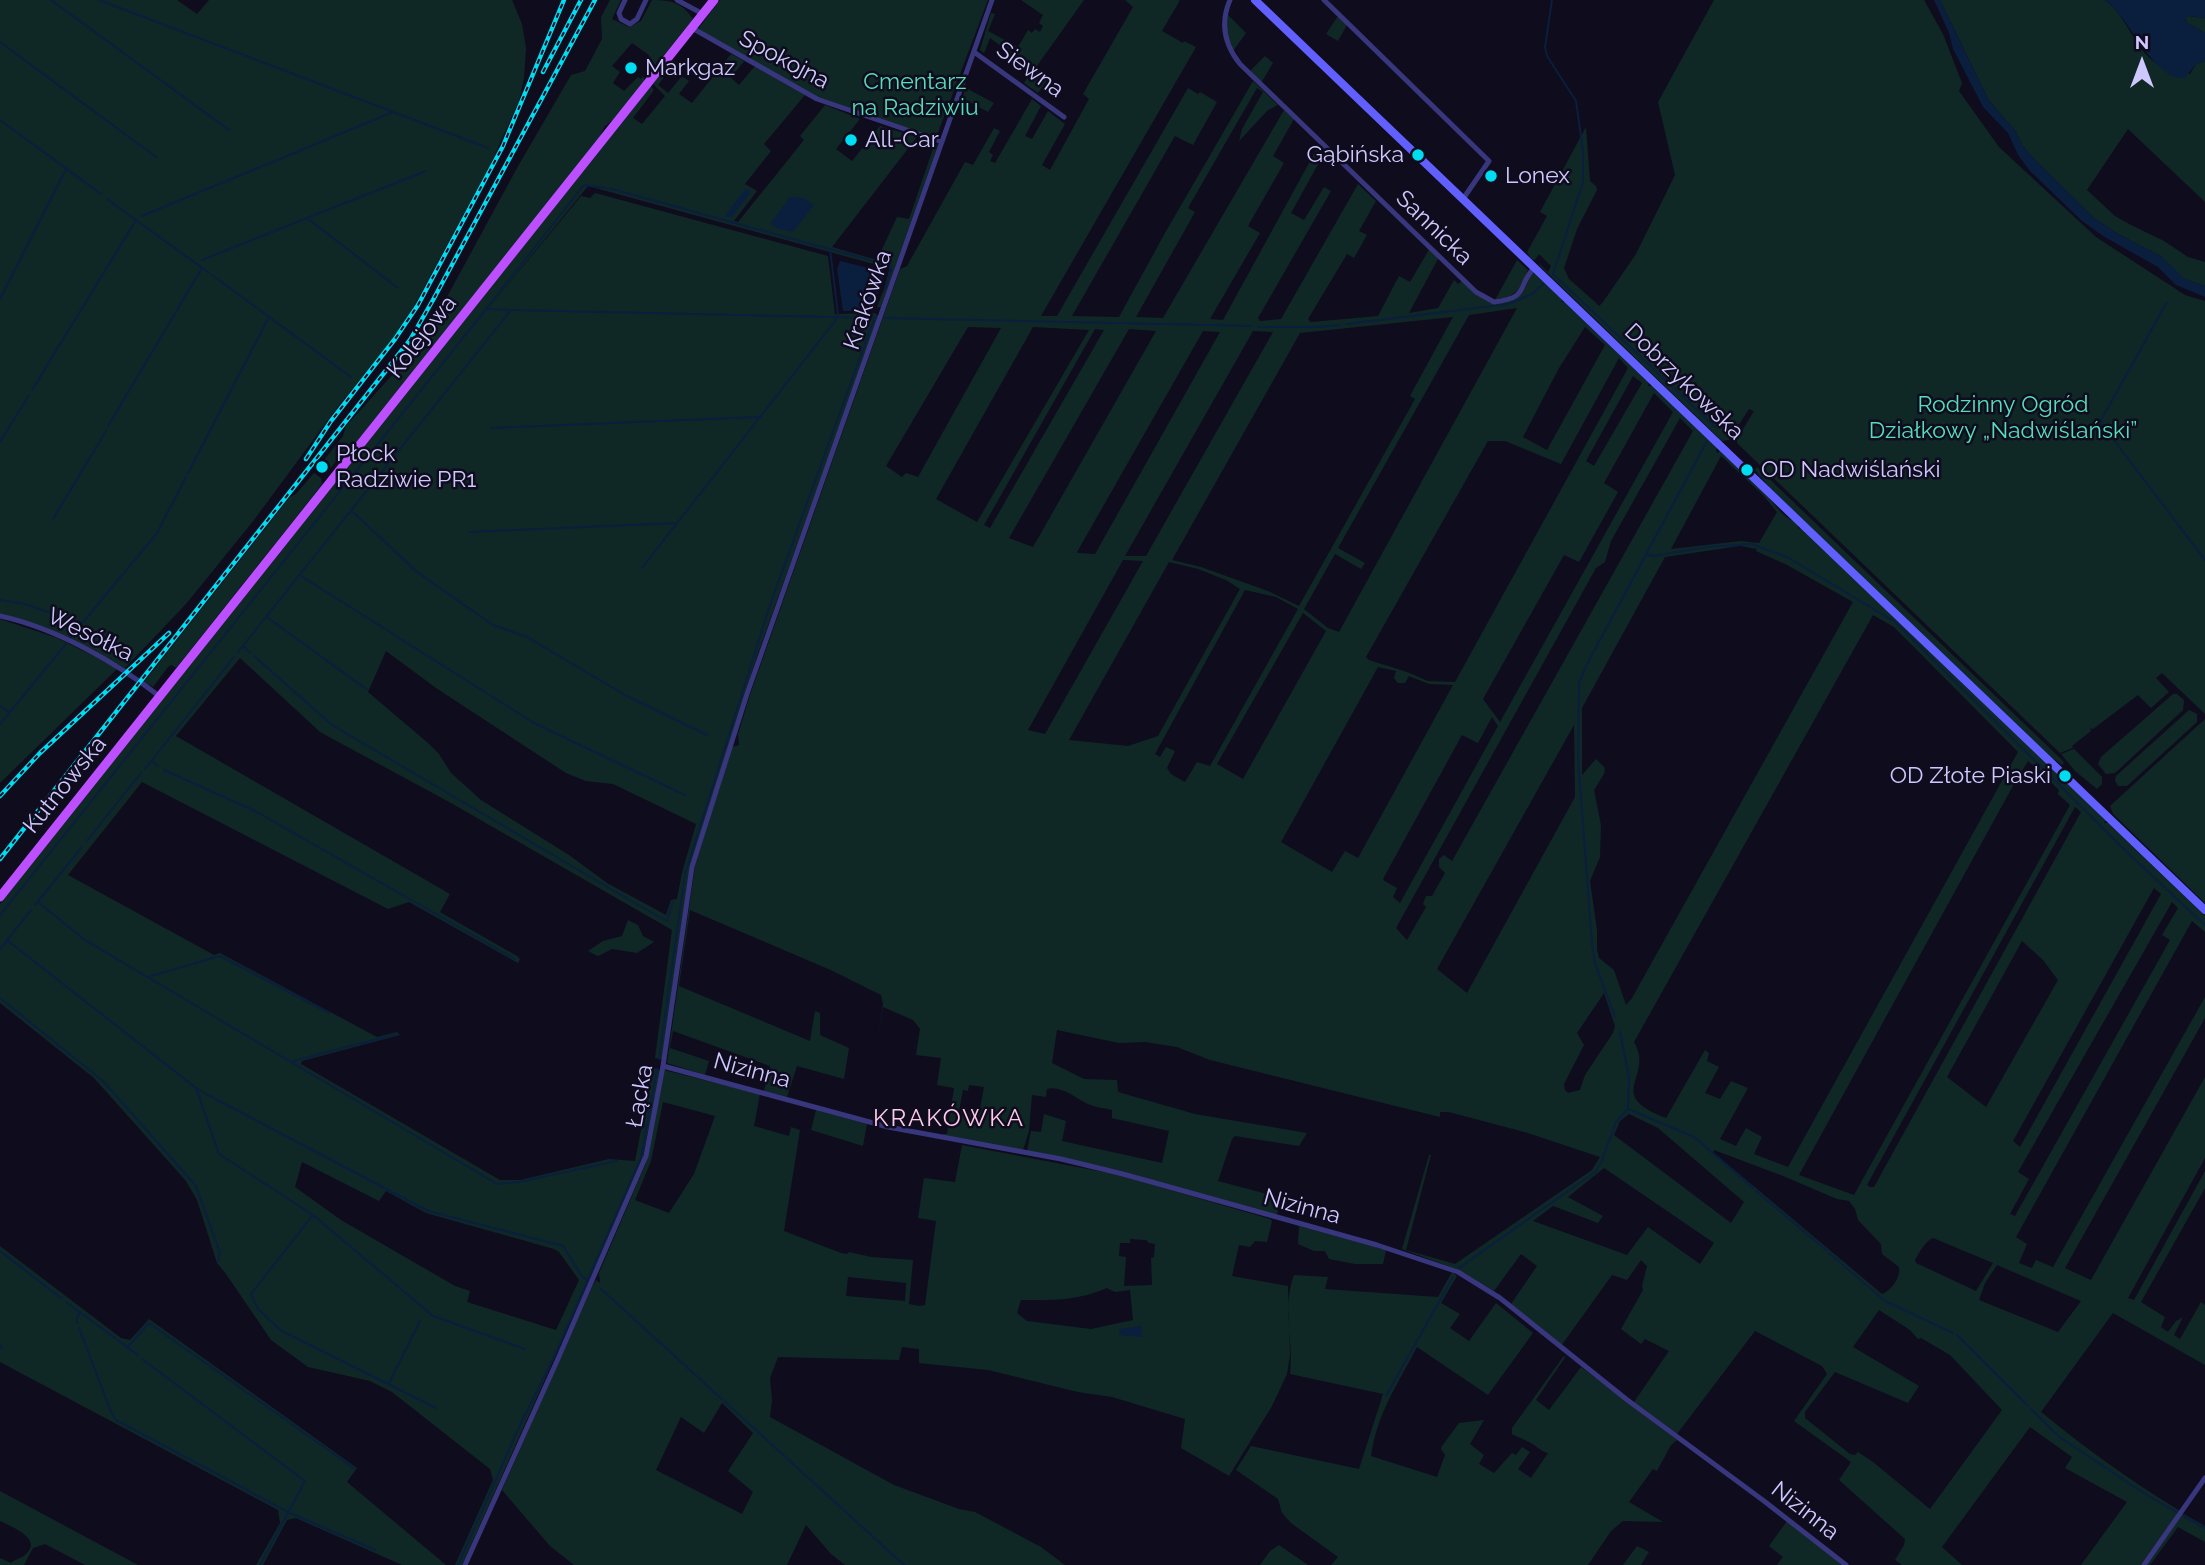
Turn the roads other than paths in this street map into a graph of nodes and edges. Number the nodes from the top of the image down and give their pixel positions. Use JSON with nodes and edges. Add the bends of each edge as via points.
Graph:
{"nodes":[{"id":1,"x":625,"y":0,"type":"edge"},
{"id":2,"x":646,"y":0,"type":"edge"},
{"id":3,"x":677,"y":0,"type":"edge"},
{"id":4,"x":714,"y":0,"type":"edge"},
{"id":5,"x":992,"y":0,"type":"edge"},
{"id":6,"x":1230,"y":0,"type":"edge"},
{"id":7,"x":1255,"y":0,"type":"edge"},
{"id":8,"x":1324,"y":0,"type":"edge"},
{"id":9,"x":703,"y":14,"type":"junction"},
{"id":10,"x":692,"y":28,"type":"junction"},
{"id":11,"x":974,"y":52,"type":"junction"},
{"id":12,"x":1064,"y":117,"type":"dead end"},
{"id":13,"x":942,"y":142,"type":"junction"},
{"id":14,"x":1463,"y":200,"type":"junction"},
{"id":15,"x":1535,"y":267,"type":"junction"},
{"id":16,"x":776,"y":610,"type":"joint"},
{"id":17,"x":0,"y":616,"type":"edge"},
{"id":18,"x":159,"y":696,"type":"junction"},
{"id":19,"x":0,"y":897,"type":"edge"},
{"id":20,"x":2205,"y":910,"type":"edge"},
{"id":21,"x":663,"y":1066,"type":"junction"},
{"id":22,"x":2205,"y":1478,"type":"edge"},
{"id":23,"x":465,"y":1565,"type":"edge"},
{"id":24,"x":1846,"y":1565,"type":"edge"},
{"id":25,"x":2144,"y":1565,"type":"edge"}],
"edges":[{"from":1,"to":2,"type":"street","via":[[619,13],[630,24]]},
{"from":3,"to":9,"type":"street"},
{"from":4,"to":9,"type":"main road","name":"Kolejowa"},
{"from":5,"to":11,"type":"street","name":"Krakówka"},
{"from":6,"to":15,"type":"street","name":"Sannicka","via":[[1224,27],[1240,64],[1479,295],[1494,302],[1517,296]]},
{"from":7,"to":14,"type":"main road","name":"Dobrzykowska"},
{"from":8,"to":14,"type":"street","via":[[1489,161]]},
{"from":9,"to":10,"type":"main road","name":"Kolejowa"},
{"from":10,"to":13,"type":"street","name":"Spokojna","via":[[822,101]]},
{"from":10,"to":18,"type":"main road","name":"Kolejowa"},
{"from":11,"to":12,"type":"street","name":"Siewna"},
{"from":11,"to":13,"type":"street","name":"Krakówka"},
{"from":13,"to":16,"type":"street","name":"Krakówka"},
{"from":14,"to":15,"type":"main road","name":"Dobrzykowska"},
{"from":15,"to":20,"type":"main road","name":"Dobrzykowska"},
{"from":16,"to":21,"type":"street","name":"Łącka","via":[[690,873]]},
{"from":17,"to":18,"type":"street","name":"Wesółka","via":[[51,633],[115,664]]},
{"from":18,"to":19,"type":"main road","name":"Kutnowska"},
{"from":21,"to":23,"type":"street","name":"Łącka","via":[[643,1165]]},
{"from":21,"to":24,"type":"street","name":"Nizinna","via":[[888,1127],[1123,1174],[1458,1272],[1500,1298]]},
{"from":22,"to":25,"type":"street"}]}
